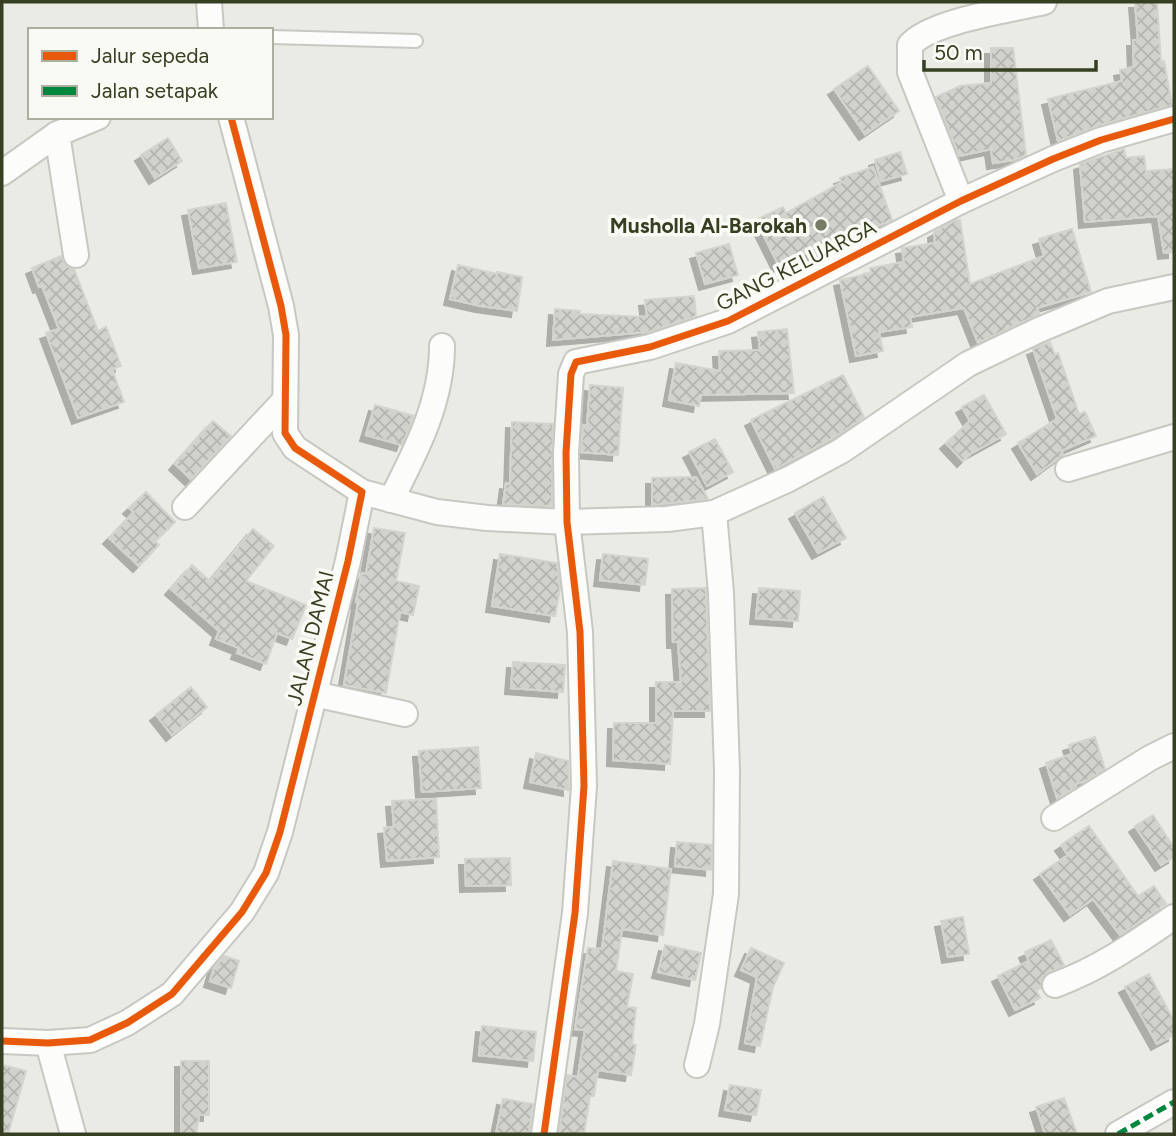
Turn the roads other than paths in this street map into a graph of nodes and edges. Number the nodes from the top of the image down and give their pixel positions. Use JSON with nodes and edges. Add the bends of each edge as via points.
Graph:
{"nodes":[{"id":1,"x":209,"y":2,"type":"edge"},
{"id":2,"x":1044,"y":2,"type":"edge"},
{"id":3,"x":211,"y":28,"type":"edge"},
{"id":4,"x":273,"y":37,"type":"edge"},
{"id":5,"x":416,"y":41,"type":"dead end"},
{"id":6,"x":93,"y":119,"type":"edge"},
{"id":7,"x":232,"y":119,"type":"edge"},
{"id":8,"x":1174,"y":119,"type":"edge"},
{"id":9,"x":58,"y":134,"type":"junction"},
{"id":10,"x":2,"y":173,"type":"edge"},
{"id":11,"x":961,"y":201,"type":"junction"},
{"id":12,"x":76,"y":255,"type":"dead end"},
{"id":13,"x":1174,"y":287,"type":"edge"},
{"id":14,"x":442,"y":346,"type":"dead end"},
{"id":15,"x":283,"y":402,"type":"junction"},
{"id":16,"x":1174,"y":437,"type":"edge"},
{"id":17,"x":1068,"y":468,"type":"dead end"},
{"id":18,"x":362,"y":492,"type":"junction"},
{"id":19,"x":391,"y":500,"type":"junction"},
{"id":20,"x":185,"y":507,"type":"dead end"},
{"id":21,"x":714,"y":513,"type":"junction"},
{"id":22,"x":567,"y":522,"type":"junction"},
{"id":23,"x":314,"y":694,"type":"junction"},
{"id":24,"x":405,"y":714,"type":"dead end"},
{"id":25,"x":1174,"y":746,"type":"edge"},
{"id":26,"x":1054,"y":818,"type":"dead end"},
{"id":27,"x":1174,"y":916,"type":"edge"},
{"id":28,"x":1055,"y":985,"type":"dead end"},
{"id":29,"x":2,"y":1041,"type":"edge"},
{"id":30,"x":48,"y":1043,"type":"junction"},
{"id":31,"x":697,"y":1066,"type":"dead end"},
{"id":32,"x":1174,"y":1102,"type":"edge"},
{"id":33,"x":73,"y":1134,"type":"edge"},
{"id":34,"x":544,"y":1134,"type":"edge"},
{"id":35,"x":1118,"y":1134,"type":"edge"}],
"edges":[{"from":1,"to":3,"type":"street"},
{"from":2,"to":11,"type":"street","via":[[934,29],[910,45],[910,72]]},
{"from":4,"to":5,"type":"lane"},
{"from":6,"to":9,"type":"street"},
{"from":7,"to":15,"type":"street","via":[[281,306],[286,335]]},
{"from":8,"to":11,"type":"street","name":"GANG KELUARGA","via":[[1101,140]]},
{"from":9,"to":10,"type":"street"},
{"from":9,"to":12,"type":"street"},
{"from":11,"to":22,"type":"street","name":"GANG KELUARGA","via":[[728,321],[650,347],[576,362],[571,374],[566,453]]},
{"from":13,"to":21,"type":"street","via":[[1108,301],[968,364],[841,451]]},
{"from":14,"to":19,"type":"street","via":[[442,371],[430,414]]},
{"from":15,"to":18,"type":"street","via":[[288,441]]},
{"from":15,"to":20,"type":"street"},
{"from":16,"to":17,"type":"street"},
{"from":18,"to":19,"type":"street"},
{"from":18,"to":23,"type":"street","name":"JALAN DAMAI"},
{"from":19,"to":22,"type":"street","via":[[450,514]]},
{"from":21,"to":22,"type":"street"},
{"from":21,"to":31,"type":"street","via":[[727,771],[726,894]]},
{"from":22,"to":34,"type":"street","via":[[580,632],[584,786],[575,913]]},
{"from":23,"to":24,"type":"street"},
{"from":23,"to":30,"type":"street","name":"JALAN DAMAI","via":[[266,873],[242,912],[172,995],[90,1040]]},
{"from":25,"to":26,"type":"street"},
{"from":27,"to":28,"type":"street","via":[[1083,975]]},
{"from":29,"to":30,"type":"street","name":"JALAN DAMAI"},
{"from":30,"to":33,"type":"street"},
{"from":32,"to":35,"type":"street"}]}
